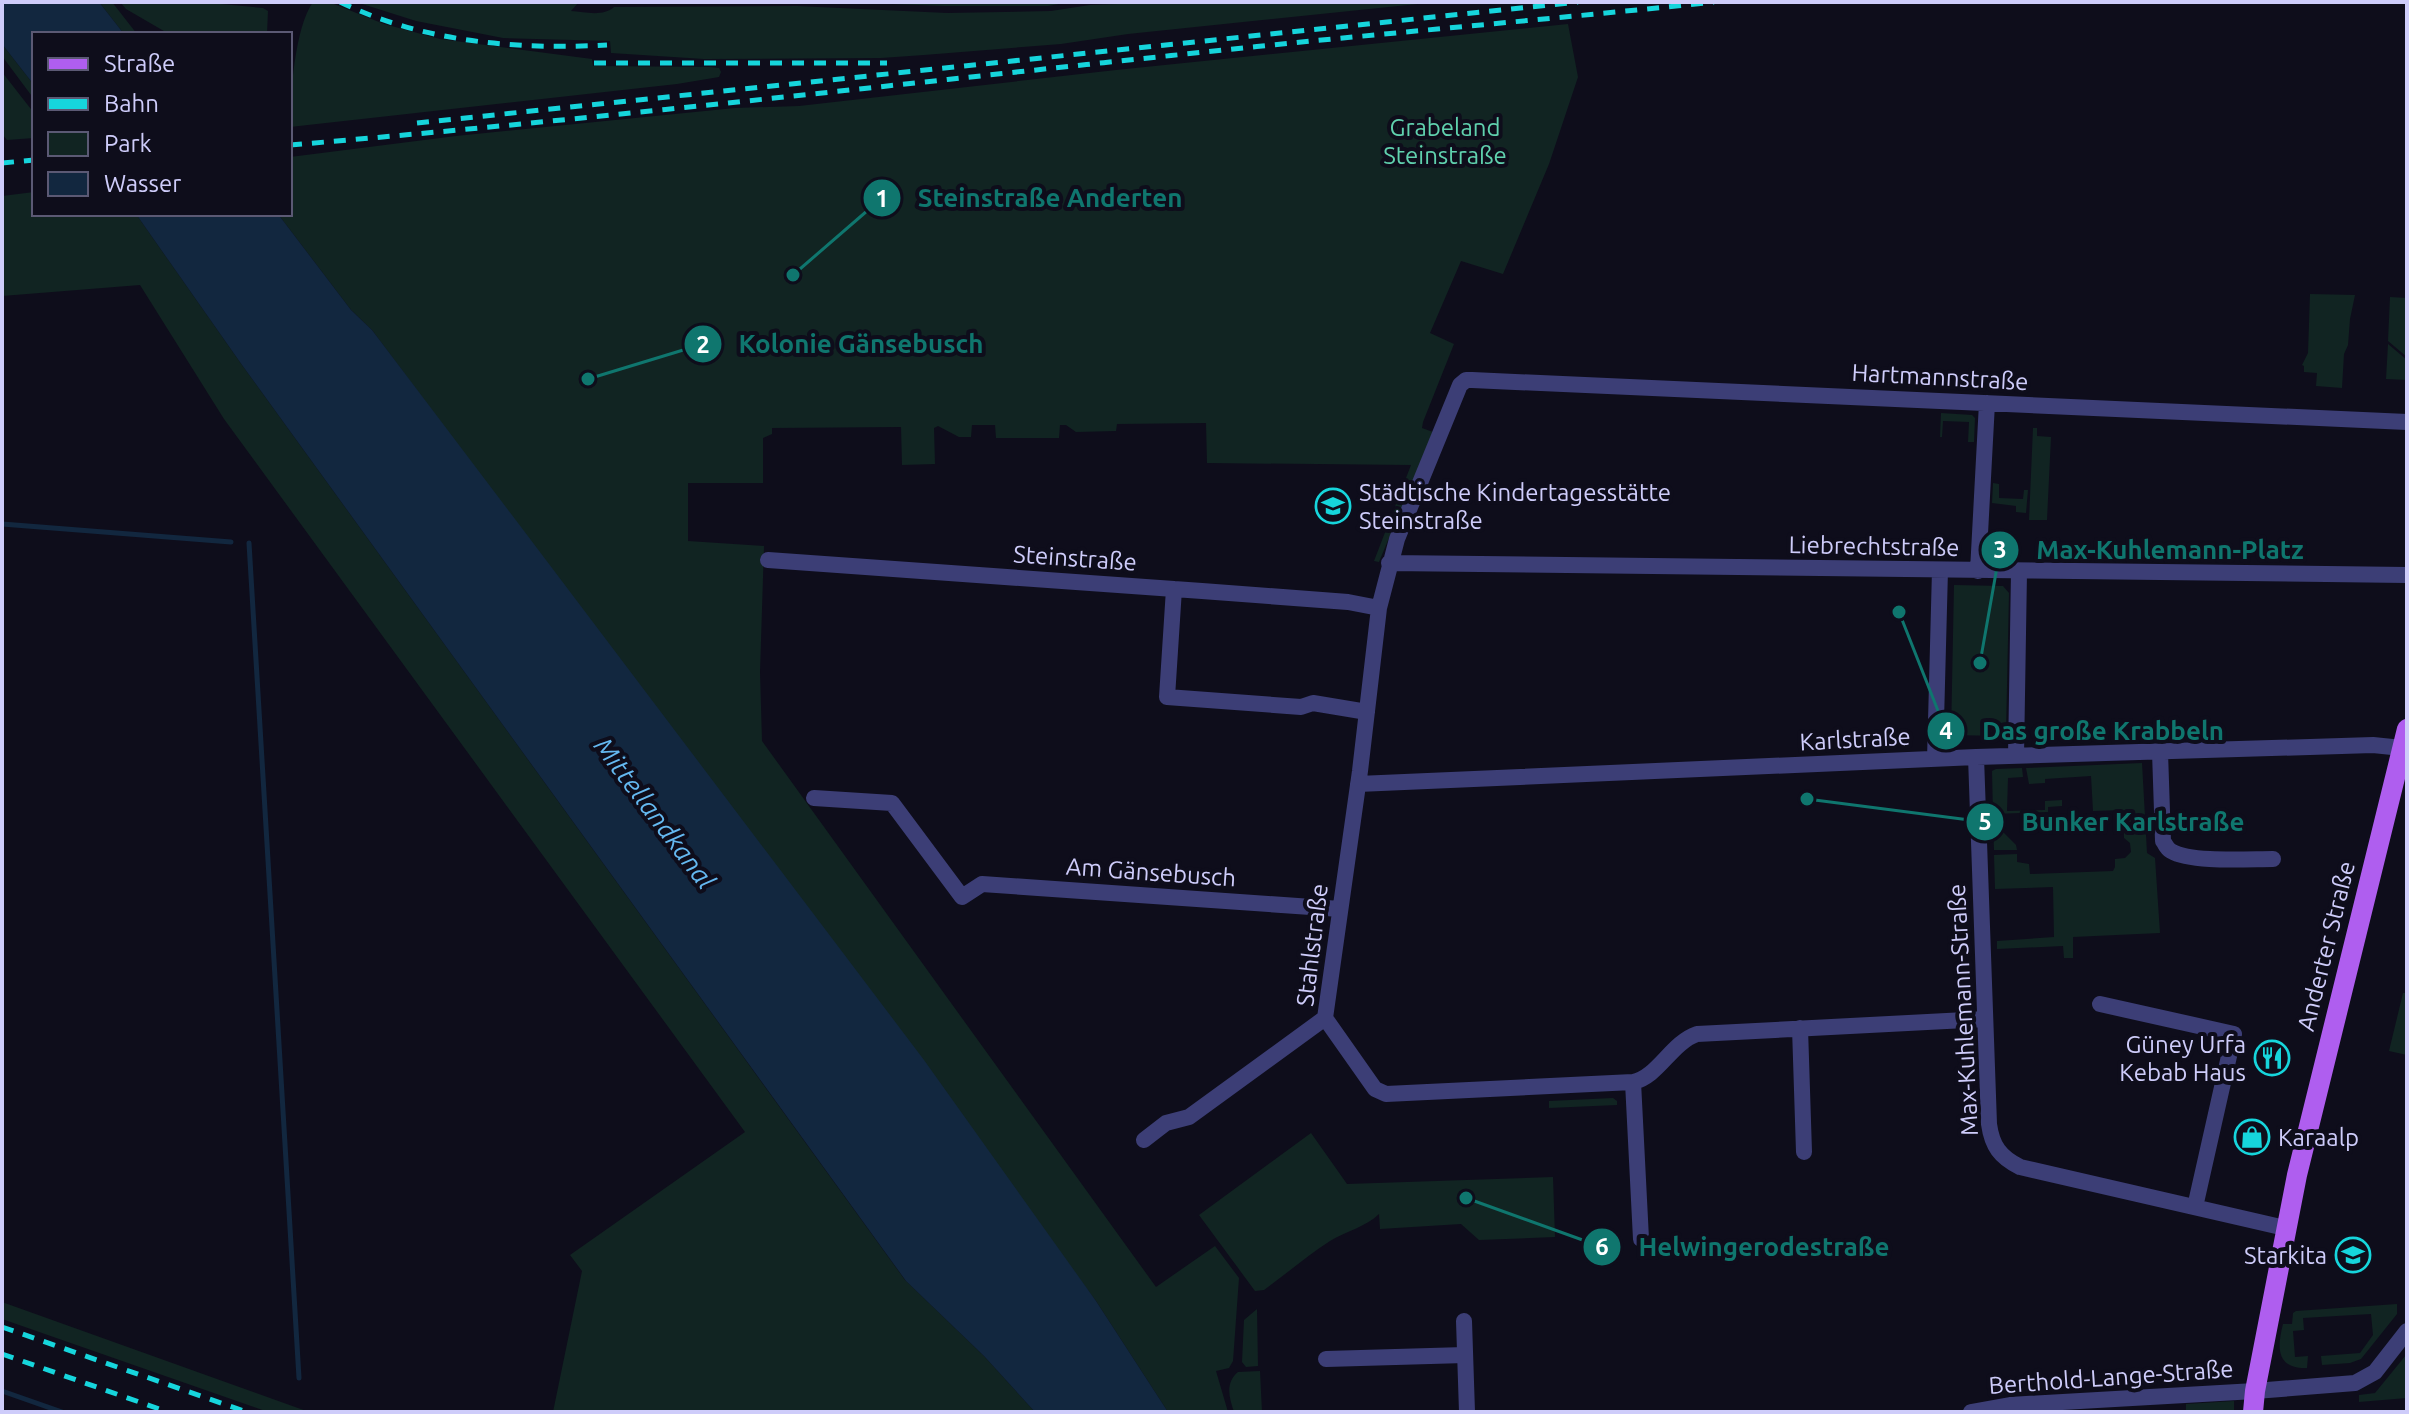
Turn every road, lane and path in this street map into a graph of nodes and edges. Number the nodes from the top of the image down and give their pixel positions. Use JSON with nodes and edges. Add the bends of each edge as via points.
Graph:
{"nodes":[{"id":1,"x":1472,"y":380,"type":"joint"},
{"id":2,"x":1987,"y":403,"type":"junction"},
{"id":3,"x":2407,"y":422,"type":"edge"},
{"id":4,"x":768,"y":560,"type":"dead end"},
{"id":5,"x":1389,"y":563,"type":"junction"},
{"id":6,"x":1940,"y":570,"type":"junction"},
{"id":7,"x":1978,"y":571,"type":"junction"},
{"id":8,"x":2019,"y":572,"type":"junction"},
{"id":9,"x":2407,"y":575,"type":"edge"},
{"id":10,"x":1174,"y":589,"type":"junction"},
{"id":11,"x":1379,"y":608,"type":"junction"},
{"id":12,"x":1367,"y":712,"type":"junction"},
{"id":13,"x":2404,"y":739,"type":"edge"},
{"id":14,"x":2160,"y":752,"type":"junction"},
{"id":15,"x":2016,"y":756,"type":"junction"},
{"id":16,"x":1976,"y":757,"type":"junction"},
{"id":17,"x":1935,"y":759,"type":"junction"},
{"id":18,"x":1358,"y":784,"type":"junction"},
{"id":19,"x":814,"y":798,"type":"dead end"},
{"id":20,"x":2273,"y":859,"type":"dead end"},
{"id":21,"x":1340,"y":909,"type":"junction"},
{"id":22,"x":2100,"y":1004,"type":"dead end"},
{"id":23,"x":1325,"y":1018,"type":"junction"},
{"id":24,"x":1985,"y":1019,"type":"junction"},
{"id":25,"x":1800,"y":1028,"type":"junction"},
{"id":26,"x":1633,"y":1082,"type":"junction"},
{"id":27,"x":1144,"y":1140,"type":"dead end"},
{"id":28,"x":1804,"y":1152,"type":"dead end"},
{"id":29,"x":2195,"y":1207,"type":"junction"},
{"id":30,"x":2285,"y":1228,"type":"junction"},
{"id":31,"x":1641,"y":1239,"type":"dead end"},
{"id":32,"x":1464,"y":1321,"type":"dead end"},
{"id":33,"x":2407,"y":1331,"type":"edge"},
{"id":34,"x":1465,"y":1355,"type":"junction"},
{"id":35,"x":1326,"y":1359,"type":"dead end"},
{"id":36,"x":2254,"y":1402,"type":"edge"},
{"id":37,"x":1467,"y":1412,"type":"edge"},
{"id":38,"x":1971,"y":1412,"type":"edge"}],
"edges":[{"from":1,"to":2,"type":"street","name":"Hartmannstraße"},
{"from":1,"to":5,"type":"street","name":"Stahlstraße","via":[[1464,381],[1455,394]]},
{"from":2,"to":3,"type":"street","name":"Hartmannstraße"},
{"from":2,"to":7,"type":"street"},
{"from":4,"to":10,"type":"street","name":"Steinstraße"},
{"from":5,"to":6,"type":"street","name":"Liebrechtstraße"},
{"from":5,"to":11,"type":"street","name":"Stahlstraße"},
{"from":6,"to":7,"type":"street","name":"Liebrechtstraße"},
{"from":6,"to":17,"type":"street"},
{"from":7,"to":8,"type":"street","name":"Liebrechtstraße"},
{"from":8,"to":9,"type":"street","name":"Liebrechtstraße"},
{"from":8,"to":15,"type":"street"},
{"from":10,"to":11,"type":"street","name":"Steinstraße"},
{"from":10,"to":12,"type":"street","via":[[1167,697],[1301,707],[1313,703]]},
{"from":11,"to":12,"type":"street","name":"Stahlstraße"},
{"from":12,"to":18,"type":"street","name":"Stahlstraße"},
{"from":13,"to":14,"type":"street","name":"Karlstraße","via":[[2373,745]]},
{"from":13,"to":30,"type":"main road","name":"Anderter Straße"},
{"from":14,"to":15,"type":"street","name":"Karlstraße"},
{"from":14,"to":20,"type":"street","via":[[2167,847],[2204,858]]},
{"from":15,"to":16,"type":"street","name":"Karlstraße"},
{"from":16,"to":17,"type":"street","name":"Karlstraße"},
{"from":16,"to":24,"type":"street","name":"Max-Kuhlemann-Straße"},
{"from":17,"to":18,"type":"street","name":"Karlstraße"},
{"from":18,"to":21,"type":"street","name":"Stahlstraße"},
{"from":19,"to":21,"type":"street","name":"Am Gänsebusch","via":[[892,803],[962,897],[982,884]]},
{"from":21,"to":23,"type":"street","name":"Stahlstraße"},
{"from":22,"to":29,"type":"street","via":[[2234,1034]]},
{"from":23,"to":26,"type":"street","name":"Stahlstraße","via":[[1375,1089],[1386,1094]]},
{"from":23,"to":27,"type":"street","via":[[1189,1117],[1166,1123]]},
{"from":24,"to":25,"type":"street"},
{"from":24,"to":29,"type":"street","name":"Max-Kuhlemann-Straße","via":[[1989,1124],[2005,1159],[2020,1167]]},
{"from":25,"to":26,"type":"street","via":[[1697,1034]]},
{"from":25,"to":28,"type":"street"},
{"from":26,"to":31,"type":"street"},
{"from":29,"to":30,"type":"street","name":"Max-Kuhlemann-Straße"},
{"from":30,"to":36,"type":"main road","name":"Anderter Straße"},
{"from":32,"to":34,"type":"street"},
{"from":33,"to":36,"type":"street","name":"Berthold-Lange-Straße","via":[[2375,1372],[2355,1383]]},
{"from":34,"to":35,"type":"street"},
{"from":34,"to":37,"type":"street"},
{"from":36,"to":38,"type":"street","name":"Berthold-Lange-Straße","via":[[2049,1402]]}]}
